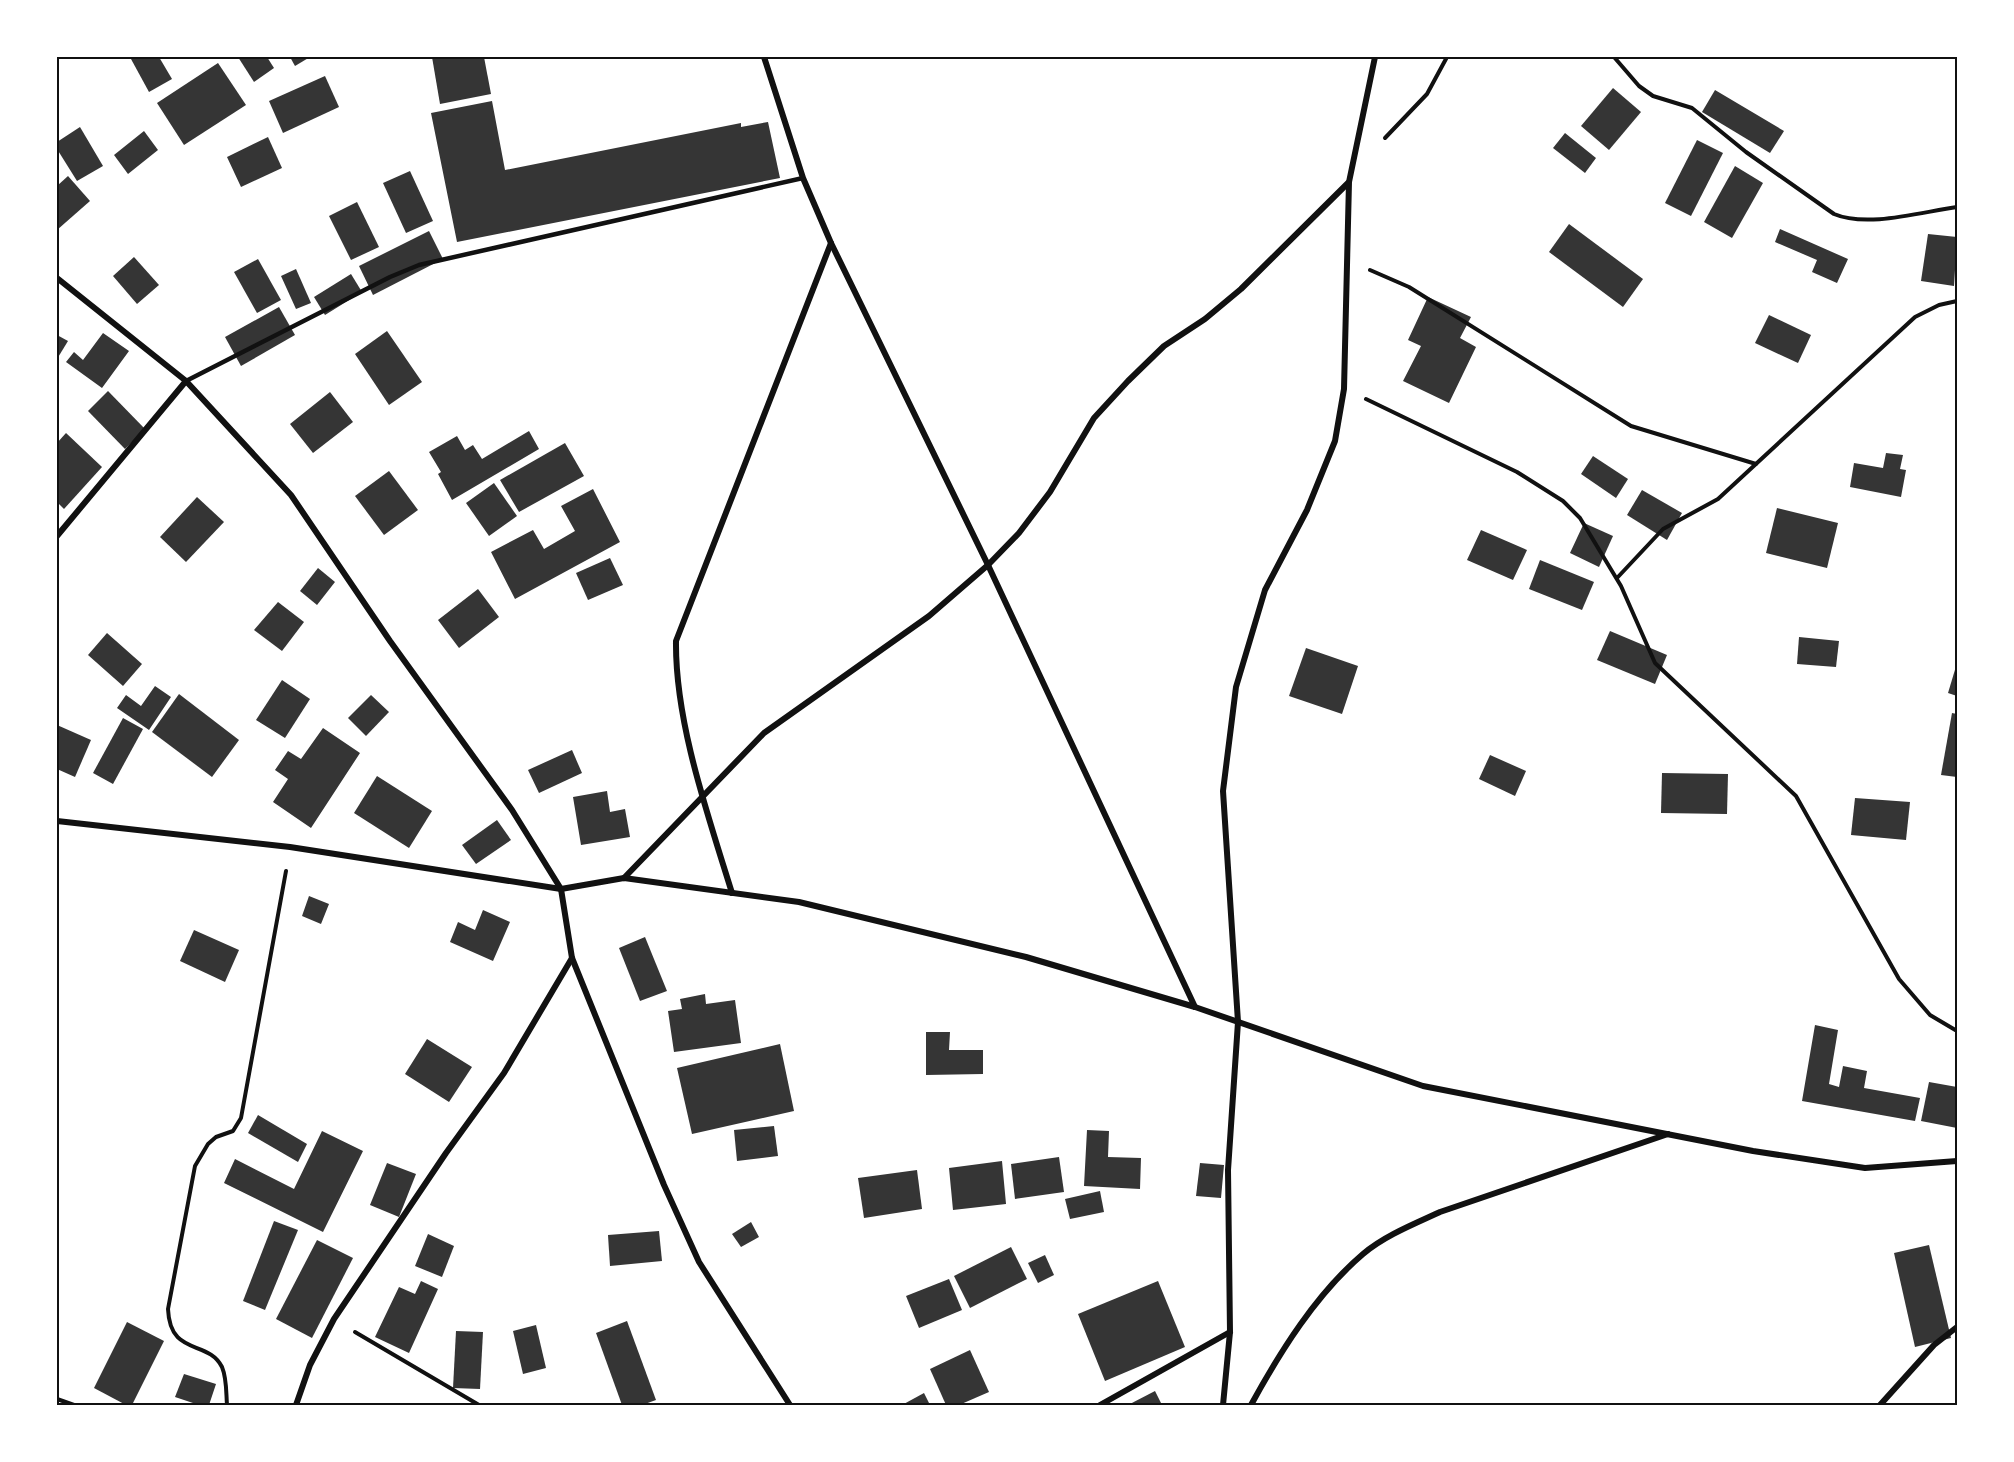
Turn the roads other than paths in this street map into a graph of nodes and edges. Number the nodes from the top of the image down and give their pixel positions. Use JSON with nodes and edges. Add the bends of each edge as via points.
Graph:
{"nodes":[{"id":1,"x":764,"y":57,"type":"edge"},
{"id":2,"x":1375,"y":57,"type":"edge"},
{"id":3,"x":803,"y":178,"type":"junction"},
{"id":4,"x":1349,"y":182,"type":"junction"},
{"id":5,"x":831,"y":243,"type":"junction"},
{"id":6,"x":57,"y":278,"type":"edge"},
{"id":7,"x":186,"y":381,"type":"junction"},
{"id":8,"x":57,"y":536,"type":"edge"},
{"id":9,"x":988,"y":565,"type":"junction"},
{"id":10,"x":702,"y":798,"type":"junction"},
{"id":11,"x":57,"y":821,"type":"edge"},
{"id":12,"x":624,"y":878,"type":"junction"},
{"id":13,"x":561,"y":890,"type":"junction"},
{"id":14,"x":732,"y":892,"type":"junction"},
{"id":15,"x":572,"y":958,"type":"junction"},
{"id":16,"x":1195,"y":1007,"type":"junction"},
{"id":17,"x":1238,"y":1022,"type":"junction"},
{"id":18,"x":1670,"y":1133,"type":"junction"},
{"id":19,"x":1957,"y":1161,"type":"edge"},
{"id":20,"x":1957,"y":1327,"type":"edge"},
{"id":21,"x":1230,"y":1332,"type":"junction"},
{"id":22,"x":296,"y":1405,"type":"edge"},
{"id":23,"x":790,"y":1405,"type":"edge"},
{"id":24,"x":1100,"y":1405,"type":"edge"},
{"id":25,"x":1223,"y":1405,"type":"edge"},
{"id":26,"x":1251,"y":1405,"type":"edge"},
{"id":27,"x":1880,"y":1405,"type":"edge"}],
"edges":[{"from":1,"to":3,"type":"street"},
{"from":2,"to":4,"type":"street"},
{"from":3,"to":5,"type":"street"},
{"from":3,"to":7,"type":"lane","via":[[419,265]]},
{"from":4,"to":9,"type":"street","via":[[1241,289],[1164,346],[1128,381],[1094,418],[1050,492],[1019,533]]},
{"from":4,"to":17,"type":"street","via":[[1344,389],[1335,441],[1307,510],[1265,590],[1236,687],[1223,791]]},
{"from":5,"to":9,"type":"street"},
{"from":5,"to":10,"type":"street","via":[[676,641],[676,664]]},
{"from":6,"to":7,"type":"street"},
{"from":7,"to":8,"type":"street"},
{"from":7,"to":13,"type":"street","via":[[291,495],[512,810]]},
{"from":9,"to":10,"type":"street","via":[[929,616],[764,733]]},
{"from":9,"to":16,"type":"street"},
{"from":10,"to":12,"type":"street"},
{"from":10,"to":14,"type":"street"},
{"from":11,"to":13,"type":"street","via":[[290,847]]},
{"from":12,"to":13,"type":"street"},
{"from":12,"to":14,"type":"street"},
{"from":13,"to":15,"type":"street"},
{"from":14,"to":16,"type":"street","via":[[799,902],[1026,957]]},
{"from":15,"to":22,"type":"street","via":[[504,1074],[334,1319],[314,1356]]},
{"from":15,"to":23,"type":"street","via":[[699,1262]]},
{"from":16,"to":17,"type":"street"},
{"from":17,"to":18,"type":"street","via":[[1423,1086]]},
{"from":17,"to":21,"type":"street","via":[[1228,1170]]},
{"from":18,"to":19,"type":"street","via":[[1753,1151],[1865,1168]]},
{"from":18,"to":26,"type":"street","via":[[1440,1212],[1364,1253],[1322,1295]]},
{"from":20,"to":27,"type":"street","via":[[1934,1345]]},
{"from":21,"to":24,"type":"street"},
{"from":21,"to":25,"type":"street"}]}
